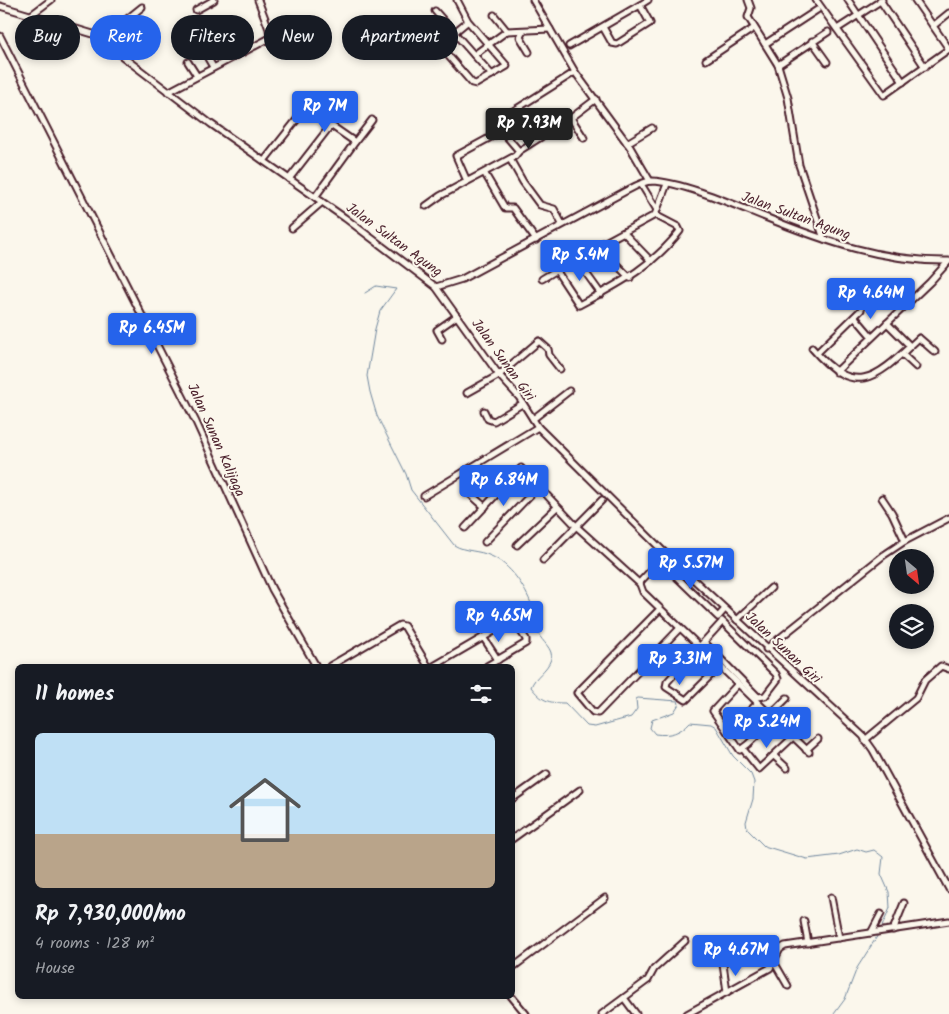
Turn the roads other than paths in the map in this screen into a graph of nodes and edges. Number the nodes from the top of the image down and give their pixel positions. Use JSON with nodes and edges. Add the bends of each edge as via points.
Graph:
{"nodes":[{"id":1,"x":51,"y":0,"type":"edge"},
{"id":2,"x":214,"y":0,"type":"edge"},
{"id":3,"x":258,"y":0,"type":"edge"},
{"id":4,"x":457,"y":0,"type":"edge"},
{"id":5,"x":533,"y":0,"type":"edge"},
{"id":6,"x":648,"y":0,"type":"edge"},
{"id":7,"x":748,"y":0,"type":"edge"},
{"id":8,"x":816,"y":0,"type":"edge"},
{"id":9,"x":848,"y":0,"type":"edge"},
{"id":10,"x":881,"y":0,"type":"edge"},
{"id":11,"x":915,"y":0,"type":"edge"},
{"id":12,"x":640,"y":5,"type":"junction"},
{"id":13,"x":0,"y":6,"type":"edge"},
{"id":14,"x":142,"y":7,"type":"dead end"},
{"id":15,"x":196,"y":10,"type":"dead end"},
{"id":16,"x":817,"y":10,"type":"dead end"},
{"id":17,"x":435,"y":11,"type":"dead end"},
{"id":18,"x":949,"y":13,"type":"edge"},
{"id":19,"x":31,"y":15,"type":"joint"},
{"id":20,"x":132,"y":15,"type":"edge"},
{"id":21,"x":439,"y":15,"type":"edge"},
{"id":22,"x":494,"y":15,"type":"dead end"},
{"id":23,"x":858,"y":15,"type":"junction"},
{"id":24,"x":468,"y":21,"type":"junction"},
{"id":25,"x":933,"y":26,"type":"junction"},
{"id":26,"x":603,"y":27,"type":"junction"},
{"id":27,"x":754,"y":28,"type":"junction"},
{"id":28,"x":458,"y":29,"type":"edge"},
{"id":29,"x":550,"y":29,"type":"junction"},
{"id":30,"x":838,"y":29,"type":"junction"},
{"id":31,"x":507,"y":31,"type":"junction"},
{"id":32,"x":523,"y":31,"type":"junction"},
{"id":33,"x":828,"y":32,"type":"dead end"},
{"id":34,"x":0,"y":36,"type":"edge"},
{"id":35,"x":458,"y":37,"type":"edge"},
{"id":36,"x":812,"y":41,"type":"junction"},
{"id":37,"x":490,"y":44,"type":"junction"},
{"id":38,"x":765,"y":44,"type":"junction"},
{"id":39,"x":566,"y":48,"type":"junction"},
{"id":40,"x":949,"y":49,"type":"edge"},
{"id":41,"x":529,"y":52,"type":"dead end"},
{"id":42,"x":474,"y":55,"type":"junction"},
{"id":43,"x":127,"y":60,"type":"edge"},
{"id":44,"x":209,"y":60,"type":"edge"},
{"id":45,"x":451,"y":60,"type":"edge"},
{"id":46,"x":706,"y":60,"type":"dead end"},
{"id":47,"x":188,"y":62,"type":"dead end"},
{"id":48,"x":827,"y":62,"type":"dead end"},
{"id":49,"x":778,"y":65,"type":"junction"},
{"id":50,"x":213,"y":67,"type":"junction"},
{"id":51,"x":925,"y":67,"type":"junction"},
{"id":52,"x":576,"y":72,"type":"junction"},
{"id":53,"x":492,"y":75,"type":"junction"},
{"id":54,"x":197,"y":76,"type":"junction"},
{"id":55,"x":902,"y":82,"type":"junction"},
{"id":56,"x":168,"y":92,"type":"junction"},
{"id":57,"x":596,"y":99,"type":"junction"},
{"id":58,"x":571,"y":118,"type":"junction"},
{"id":59,"x":372,"y":120,"type":"dead end"},
{"id":60,"x":331,"y":125,"type":"junction"},
{"id":61,"x":652,"y":128,"type":"dead end"},
{"id":62,"x":502,"y":131,"type":"junction"},
{"id":63,"x":584,"y":138,"type":"dead end"},
{"id":64,"x":356,"y":142,"type":"junction"},
{"id":65,"x":627,"y":143,"type":"junction"},
{"id":66,"x":519,"y":151,"type":"junction"},
{"id":67,"x":510,"y":159,"type":"junction"},
{"id":68,"x":264,"y":161,"type":"junction"},
{"id":69,"x":484,"y":174,"type":"junction"},
{"id":70,"x":289,"y":179,"type":"junction"},
{"id":71,"x":650,"y":181,"type":"junction"},
{"id":72,"x":467,"y":182,"type":"junction"},
{"id":73,"x":641,"y":184,"type":"junction"},
{"id":74,"x":667,"y":184,"type":"junction"},
{"id":75,"x":315,"y":197,"type":"junction"},
{"id":76,"x":322,"y":202,"type":"junction"},
{"id":77,"x":426,"y":206,"type":"dead end"},
{"id":78,"x":656,"y":213,"type":"junction"},
{"id":79,"x":562,"y":224,"type":"junction"},
{"id":80,"x":292,"y":228,"type":"dead end"},
{"id":81,"x":624,"y":233,"type":"junction"},
{"id":82,"x":536,"y":240,"type":"junction"},
{"id":83,"x":824,"y":240,"type":"junction"},
{"id":84,"x":598,"y":246,"type":"junction"},
{"id":85,"x":576,"y":259,"type":"junction"},
{"id":86,"x":651,"y":261,"type":"junction"},
{"id":87,"x":948,"y":262,"type":"edge"},
{"id":88,"x":556,"y":270,"type":"junction"},
{"id":89,"x":630,"y":278,"type":"junction"},
{"id":90,"x":542,"y":279,"type":"dead end"},
{"id":91,"x":436,"y":287,"type":"junction"},
{"id":92,"x":601,"y":294,"type":"junction"},
{"id":93,"x":861,"y":310,"type":"dead end"},
{"id":94,"x":457,"y":316,"type":"junction"},
{"id":95,"x":855,"y":317,"type":"junction"},
{"id":96,"x":887,"y":323,"type":"junction"},
{"id":97,"x":872,"y":337,"type":"junction"},
{"id":98,"x":442,"y":339,"type":"dead end"},
{"id":99,"x":910,"y":346,"type":"junction"},
{"id":100,"x":812,"y":348,"type":"dead end"},
{"id":101,"x":935,"y":352,"type":"dead end"},
{"id":102,"x":816,"y":353,"type":"junction"},
{"id":103,"x":902,"y":354,"type":"junction"},
{"id":104,"x":916,"y":367,"type":"dead end"},
{"id":105,"x":560,"y":368,"type":"dead end"},
{"id":106,"x":836,"y":372,"type":"junction"},
{"id":107,"x":499,"y":375,"type":"junction"},
{"id":108,"x":569,"y":391,"type":"dead end"},
{"id":109,"x":467,"y":393,"type":"dead end"},
{"id":110,"x":522,"y":404,"type":"junction"},
{"id":111,"x":484,"y":411,"type":"dead end"},
{"id":112,"x":533,"y":419,"type":"junction"},
{"id":113,"x":538,"y":427,"type":"junction"},
{"id":114,"x":489,"y":477,"type":"dead end"},
{"id":115,"x":538,"y":487,"type":"junction"},
{"id":116,"x":501,"y":490,"type":"junction"},
{"id":117,"x":469,"y":493,"type":"dead end"},
{"id":118,"x":424,"y":496,"type":"dead end"},
{"id":119,"x":882,"y":498,"type":"dead end"},
{"id":120,"x":602,"y":500,"type":"dead end"},
{"id":121,"x":485,"y":507,"type":"junction"},
{"id":122,"x":557,"y":507,"type":"junction"},
{"id":123,"x":949,"y":518,"type":"edge"},
{"id":124,"x":577,"y":527,"type":"junction"},
{"id":125,"x":465,"y":528,"type":"dead end"},
{"id":126,"x":905,"y":541,"type":"junction"},
{"id":127,"x":485,"y":542,"type":"dead end"},
{"id":128,"x":517,"y":545,"type":"dead end"},
{"id":129,"x":666,"y":554,"type":"junction"},
{"id":130,"x":543,"y":560,"type":"dead end"},
{"id":131,"x":660,"y":561,"type":"junction"},
{"id":132,"x":640,"y":584,"type":"junction"},
{"id":133,"x":770,"y":588,"type":"dead end"},
{"id":134,"x":660,"y":608,"type":"junction"},
{"id":135,"x":725,"y":609,"type":"junction"},
{"id":136,"x":737,"y":620,"type":"junction"},
{"id":137,"x":680,"y":628,"type":"junction"},
{"id":138,"x":483,"y":637,"type":"junction"},
{"id":139,"x":704,"y":642,"type":"junction"},
{"id":140,"x":699,"y":647,"type":"junction"},
{"id":141,"x":766,"y":649,"type":"junction"},
{"id":142,"x":498,"y":660,"type":"junction"},
{"id":143,"x":315,"y":664,"type":"edge"},
{"id":144,"x":333,"y":664,"type":"edge"},
{"id":145,"x":427,"y":664,"type":"edge"},
{"id":146,"x":437,"y":664,"type":"edge"},
{"id":147,"x":491,"y":664,"type":"edge"},
{"id":148,"x":719,"y":666,"type":"junction"},
{"id":149,"x":949,"y":669,"type":"edge"},
{"id":150,"x":738,"y":685,"type":"junction"},
{"id":151,"x":787,"y":698,"type":"dead end"},
{"id":152,"x":757,"y":704,"type":"junction"},
{"id":153,"x":771,"y":718,"type":"junction"},
{"id":154,"x":804,"y":718,"type":"dead end"},
{"id":155,"x":727,"y":731,"type":"junction"},
{"id":156,"x":790,"y":736,"type":"junction"},
{"id":157,"x":818,"y":739,"type":"dead end"},
{"id":158,"x":865,"y":740,"type":"junction"},
{"id":159,"x":743,"y":749,"type":"junction"},
{"id":160,"x":774,"y":756,"type":"junction"},
{"id":161,"x":788,"y":768,"type":"dead end"},
{"id":162,"x":547,"y":774,"type":"dead end"},
{"id":163,"x":580,"y":790,"type":"dead end"},
{"id":164,"x":515,"y":797,"type":"edge"},
{"id":165,"x":515,"y":837,"type":"edge"},
{"id":166,"x":949,"y":889,"type":"edge"},
{"id":167,"x":832,"y":897,"type":"dead end"},
{"id":168,"x":605,"y":898,"type":"dead end"},
{"id":169,"x":904,"y":903,"type":"dead end"},
{"id":170,"x":881,"y":914,"type":"dead end"},
{"id":171,"x":804,"y":920,"type":"dead end"},
{"id":172,"x":949,"y":921,"type":"edge"},
{"id":173,"x":893,"y":930,"type":"junction"},
{"id":174,"x":873,"y":933,"type":"junction"},
{"id":175,"x":839,"y":938,"type":"junction"},
{"id":176,"x":685,"y":941,"type":"dead end"},
{"id":177,"x":808,"y":942,"type":"junction"},
{"id":178,"x":774,"y":962,"type":"junction"},
{"id":179,"x":723,"y":964,"type":"dead end"},
{"id":180,"x":515,"y":966,"type":"edge"},
{"id":181,"x":788,"y":986,"type":"dead end"},
{"id":182,"x":727,"y":992,"type":"junction"},
{"id":183,"x":624,"y":998,"type":"junction"},
{"id":184,"x":514,"y":999,"type":"edge"},
{"id":185,"x":526,"y":1014,"type":"edge"},
{"id":186,"x":602,"y":1014,"type":"edge"},
{"id":187,"x":636,"y":1014,"type":"edge"},
{"id":188,"x":688,"y":1014,"type":"edge"}],
"edges":[{"from":1,"to":19,"type":"street"},
{"from":2,"to":15,"type":"street"},
{"from":3,"to":50,"type":"street","via":[[270,38]]},
{"from":4,"to":24,"type":"street"},
{"from":5,"to":29,"type":"street"},
{"from":6,"to":12,"type":"street"},
{"from":7,"to":27,"type":"street","via":[[752,8],[748,17]]},
{"from":8,"to":30,"type":"street"},
{"from":9,"to":23,"type":"street"},
{"from":10,"to":23,"type":"street"},
{"from":10,"to":51,"type":"street"},
{"from":11,"to":25,"type":"street"},
{"from":12,"to":26,"type":"street"},
{"from":12,"to":26,"type":"street","via":[[650,23],[617,44],[612,43]]},
{"from":13,"to":19,"type":"street","name":"Jalan Sultan Agung"},
{"from":14,"to":20,"type":"street"},
{"from":16,"to":38,"type":"street"},
{"from":17,"to":21,"type":"street"},
{"from":18,"to":25,"type":"street"},
{"from":22,"to":31,"type":"street"},
{"from":23,"to":30,"type":"street"},
{"from":23,"to":55,"type":"street"},
{"from":24,"to":28,"type":"street"},
{"from":24,"to":37,"type":"street"},
{"from":25,"to":40,"type":"street"},
{"from":26,"to":39,"type":"street"},
{"from":27,"to":38,"type":"street"},
{"from":27,"to":46,"type":"street"},
{"from":29,"to":32,"type":"street"},
{"from":29,"to":39,"type":"street"},
{"from":30,"to":55,"type":"street","via":[[882,95]]},
{"from":31,"to":32,"type":"street"},
{"from":31,"to":37,"type":"street"},
{"from":32,"to":41,"type":"street","via":[[520,37]]},
{"from":33,"to":36,"type":"street"},
{"from":34,"to":143,"type":"street","name":"Jalan Sunan Kalijaga","via":[[196,422],[272,589]]},
{"from":35,"to":42,"type":"street"},
{"from":36,"to":48,"type":"street"},
{"from":36,"to":49,"type":"street"},
{"from":37,"to":42,"type":"street"},
{"from":37,"to":53,"type":"street","via":[[507,66]]},
{"from":38,"to":49,"type":"street"},
{"from":39,"to":52,"type":"street"},
{"from":40,"to":51,"type":"street"},
{"from":42,"to":53,"type":"street"},
{"from":43,"to":56,"type":"street","name":"Jalan Sultan Agung"},
{"from":44,"to":50,"type":"street"},
{"from":45,"to":53,"type":"street","via":[[472,83]]},
{"from":47,"to":54,"type":"street"},
{"from":49,"to":83,"type":"street","via":[[788,98],[801,173]]},
{"from":50,"to":54,"type":"street"},
{"from":51,"to":55,"type":"street"},
{"from":52,"to":57,"type":"street"},
{"from":52,"to":62,"type":"street","via":[[505,117],[498,123]]},
{"from":54,"to":56,"type":"street"},
{"from":56,"to":68,"type":"street","name":"Jalan Sultan Agung"},
{"from":57,"to":58,"type":"street"},
{"from":57,"to":65,"type":"street"},
{"from":58,"to":63,"type":"street"},
{"from":58,"to":66,"type":"street"},
{"from":59,"to":64,"type":"street"},
{"from":60,"to":64,"type":"street"},
{"from":60,"to":68,"type":"street","via":[[305,109]]},
{"from":60,"to":70,"type":"street"},
{"from":61,"to":65,"type":"street"},
{"from":62,"to":66,"type":"street"},
{"from":62,"to":72,"type":"street","via":[[456,156]]},
{"from":64,"to":75,"type":"street"},
{"from":65,"to":71,"type":"street"},
{"from":66,"to":67,"type":"street"},
{"from":67,"to":69,"type":"street"},
{"from":67,"to":79,"type":"street","via":[[540,206],[554,209]]},
{"from":68,"to":70,"type":"street","name":"Jalan Sultan Agung"},
{"from":69,"to":72,"type":"street"},
{"from":69,"to":82,"type":"street","via":[[505,208],[513,208]]},
{"from":70,"to":75,"type":"street","name":"Jalan Sultan Agung"},
{"from":71,"to":73,"type":"street","name":"Jalan Sultan Agung"},
{"from":71,"to":74,"type":"street","name":"Jalan Sultan Agung"},
{"from":72,"to":77,"type":"street"},
{"from":73,"to":78,"type":"street"},
{"from":73,"to":79,"type":"street","name":"Jalan Sultan Agung"},
{"from":74,"to":78,"type":"street"},
{"from":74,"to":83,"type":"street","name":"Jalan Sultan Agung","via":[[726,202]]},
{"from":75,"to":76,"type":"street","name":"Jalan Sultan Agung"},
{"from":76,"to":80,"type":"street"},
{"from":76,"to":91,"type":"street","name":"Jalan Sultan Agung"},
{"from":78,"to":81,"type":"street"},
{"from":78,"to":86,"type":"street","via":[[680,231]]},
{"from":79,"to":82,"type":"street","name":"Jalan Sultan Agung"},
{"from":81,"to":84,"type":"street"},
{"from":81,"to":86,"type":"street"},
{"from":82,"to":91,"type":"street","name":"Jalan Sultan Agung","via":[[462,279]]},
{"from":83,"to":87,"type":"street","name":"Jalan Sultan Agung","via":[[868,253]]},
{"from":84,"to":85,"type":"street"},
{"from":84,"to":89,"type":"street"},
{"from":85,"to":88,"type":"street"},
{"from":85,"to":92,"type":"street"},
{"from":86,"to":89,"type":"street"},
{"from":87,"to":96,"type":"street"},
{"from":88,"to":90,"type":"street"},
{"from":88,"to":92,"type":"street","via":[[578,305]]},
{"from":89,"to":92,"type":"street"},
{"from":91,"to":94,"type":"street","name":"Jalan Sunan Giri"},
{"from":93,"to":95,"type":"street"},
{"from":94,"to":98,"type":"street","via":[[437,330]]},
{"from":94,"to":107,"type":"street","name":"Jalan Sunan Giri"},
{"from":95,"to":97,"type":"street"},
{"from":95,"to":102,"type":"street"},
{"from":96,"to":97,"type":"street"},
{"from":96,"to":99,"type":"street"},
{"from":97,"to":106,"type":"street"},
{"from":99,"to":101,"type":"street","via":[[919,338]]},
{"from":99,"to":103,"type":"street"},
{"from":100,"to":102,"type":"street"},
{"from":102,"to":106,"type":"street"},
{"from":103,"to":104,"type":"street"},
{"from":103,"to":106,"type":"street","via":[[874,376],[852,378]]},
{"from":105,"to":107,"type":"street","via":[[539,341]]},
{"from":107,"to":109,"type":"street"},
{"from":107,"to":110,"type":"street","name":"Jalan Sunan Giri"},
{"from":108,"to":112,"type":"street"},
{"from":110,"to":111,"type":"street","via":[[494,421],[488,419]]},
{"from":110,"to":112,"type":"street","name":"Jalan Sunan Giri"},
{"from":112,"to":113,"type":"street","name":"Jalan Sunan Giri"},
{"from":113,"to":118,"type":"street"},
{"from":113,"to":129,"type":"street","name":"Jalan Sunan Giri"},
{"from":114,"to":116,"type":"street"},
{"from":115,"to":116,"type":"street","via":[[521,468]]},
{"from":115,"to":122,"type":"street"},
{"from":115,"to":127,"type":"street"},
{"from":116,"to":121,"type":"street"},
{"from":117,"to":121,"type":"street"},
{"from":119,"to":126,"type":"street"},
{"from":120,"to":124,"type":"street"},
{"from":121,"to":125,"type":"street"},
{"from":122,"to":124,"type":"street"},
{"from":122,"to":128,"type":"street"},
{"from":123,"to":126,"type":"street"},
{"from":124,"to":130,"type":"street"},
{"from":124,"to":132,"type":"street"},
{"from":126,"to":141,"type":"street"},
{"from":129,"to":131,"type":"street"},
{"from":129,"to":135,"type":"street","name":"Jalan Sunan Giri"},
{"from":131,"to":132,"type":"street"},
{"from":131,"to":135,"type":"street","via":[[718,616]]},
{"from":132,"to":134,"type":"street","via":[[643,592]]},
{"from":133,"to":136,"type":"street"},
{"from":134,"to":137,"type":"street"},
{"from":134,"to":137,"type":"street","via":[[577,693],[593,712],[598,713]]},
{"from":135,"to":136,"type":"street","name":"Jalan Sunan Giri"},
{"from":136,"to":141,"type":"street","name":"Jalan Sunan Giri"},
{"from":137,"to":140,"type":"street"},
{"from":138,"to":142,"type":"street"},
{"from":138,"to":142,"type":"street","via":[[508,622],[513,620],[516,623],[526,643]]},
{"from":138,"to":146,"type":"street"},
{"from":139,"to":139,"type":"street","via":[[723,622],[776,674],[777,682],[763,697],[758,696]]},
{"from":139,"to":140,"type":"street"},
{"from":140,"to":148,"type":"street"},
{"from":140,"to":148,"type":"street","via":[[667,682],[668,689],[686,700]]},
{"from":141,"to":158,"type":"street","name":"Jalan Sunan Giri"},
{"from":142,"to":147,"type":"street"},
{"from":144,"to":145,"type":"street","via":[[400,625],[404,626]]},
{"from":148,"to":150,"type":"street"},
{"from":149,"to":158,"type":"street","via":[[941,666],[929,675],[916,698]]},
{"from":150,"to":152,"type":"street"},
{"from":150,"to":155,"type":"street","via":[[713,711]]},
{"from":151,"to":153,"type":"street"},
{"from":152,"to":153,"type":"street"},
{"from":152,"to":155,"type":"street"},
{"from":153,"to":156,"type":"street"},
{"from":153,"to":159,"type":"street"},
{"from":154,"to":156,"type":"street"},
{"from":155,"to":159,"type":"street","via":[[740,750]]},
{"from":156,"to":157,"type":"street","via":[[808,751]]},
{"from":156,"to":160,"type":"street"},
{"from":158,"to":166,"type":"street","name":"Jalan Sunan Giri"},
{"from":159,"to":160,"type":"street","via":[[758,769]]},
{"from":160,"to":161,"type":"street"},
{"from":162,"to":164,"type":"street"},
{"from":163,"to":165,"type":"street"},
{"from":167,"to":175,"type":"street"},
{"from":168,"to":180,"type":"street"},
{"from":169,"to":173,"type":"street"},
{"from":170,"to":174,"type":"street"},
{"from":171,"to":177,"type":"street"},
{"from":172,"to":173,"type":"street"},
{"from":173,"to":174,"type":"street"},
{"from":174,"to":175,"type":"street"},
{"from":175,"to":177,"type":"street"},
{"from":176,"to":183,"type":"street","via":[[654,968],[648,980]]},
{"from":177,"to":178,"type":"street","via":[[785,946]]},
{"from":178,"to":181,"type":"street"},
{"from":178,"to":182,"type":"street","via":[[770,968]]},
{"from":179,"to":182,"type":"street"},
{"from":182,"to":188,"type":"street"},
{"from":183,"to":186,"type":"street"},
{"from":183,"to":187,"type":"street"},
{"from":184,"to":185,"type":"street"}]}
